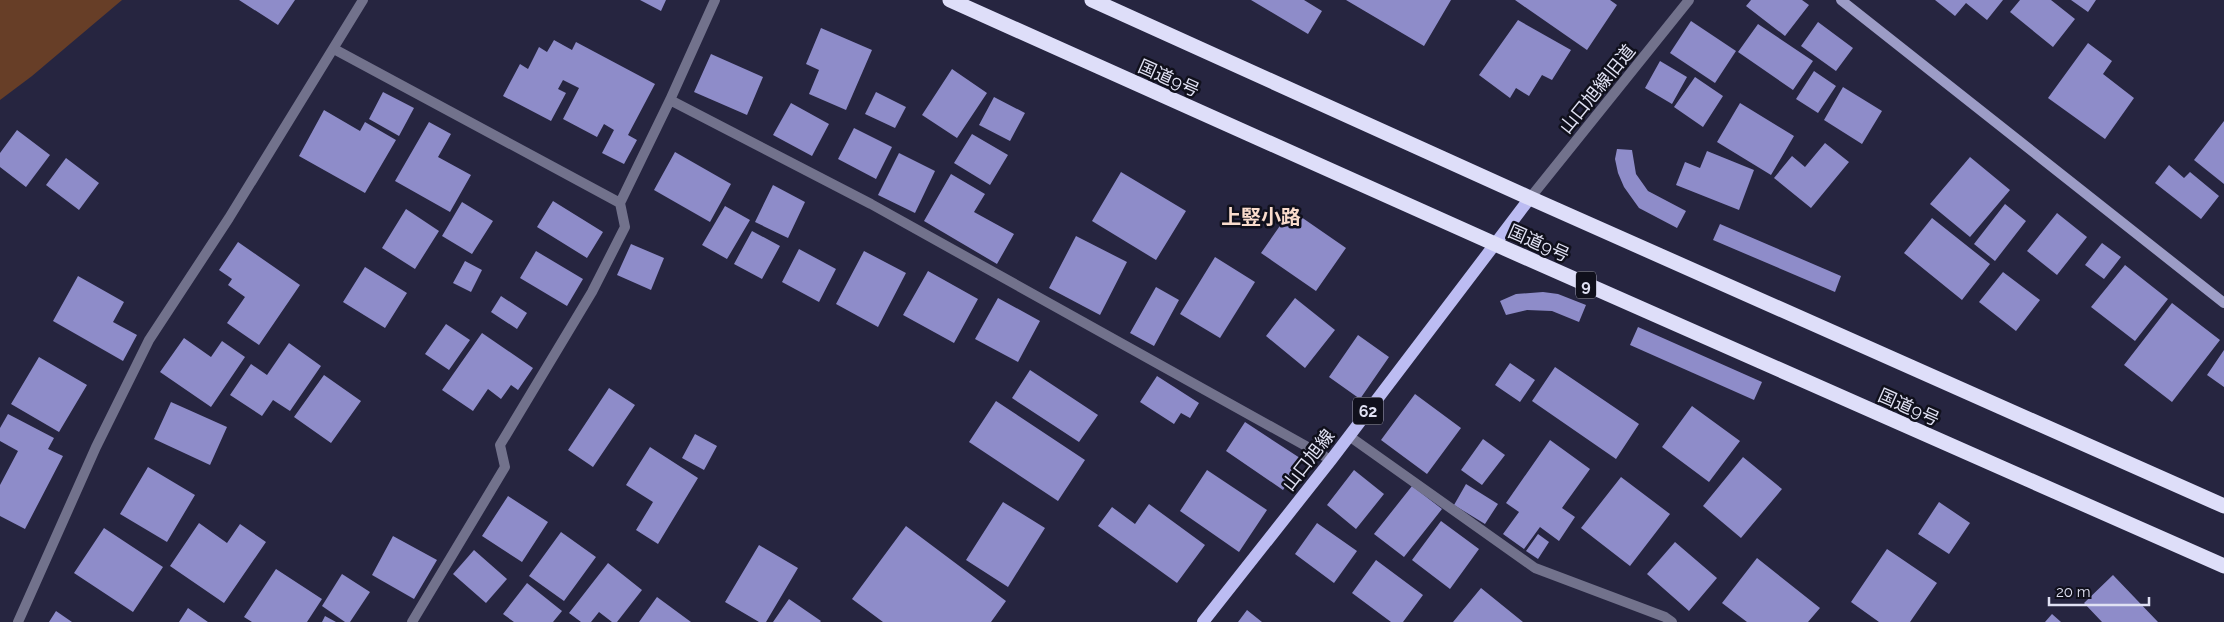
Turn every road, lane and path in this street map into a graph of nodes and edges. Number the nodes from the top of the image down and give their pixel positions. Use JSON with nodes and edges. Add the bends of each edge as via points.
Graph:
{"nodes":[{"id":1,"x":363,"y":0,"type":"edge"},
{"id":2,"x":715,"y":0,"type":"edge"},
{"id":3,"x":950,"y":0,"type":"edge"},
{"id":4,"x":1092,"y":0,"type":"edge"},
{"id":5,"x":1689,"y":0,"type":"edge"},
{"id":6,"x":1841,"y":0,"type":"edge"},
{"id":7,"x":334,"y":49,"type":"junction"},
{"id":8,"x":670,"y":100,"type":"junction"},
{"id":9,"x":1530,"y":198,"type":"junction"},
{"id":10,"x":620,"y":203,"type":"junction"},
{"id":11,"x":1495,"y":244,"type":"junction"},
{"id":12,"x":2224,"y":303,"type":"edge"},
{"id":13,"x":1349,"y":436,"type":"junction"},
{"id":14,"x":1331,"y":460,"type":"junction"},
{"id":15,"x":2224,"y":506,"type":"edge"},
{"id":16,"x":2224,"y":566,"type":"edge"},
{"id":17,"x":18,"y":622,"type":"edge"},
{"id":18,"x":412,"y":622,"type":"edge"},
{"id":19,"x":1203,"y":622,"type":"edge"},
{"id":20,"x":1672,"y":622,"type":"edge"}],
"edges":[{"from":1,"to":7,"type":"street"},
{"from":2,"to":8,"type":"street"},
{"from":3,"to":11,"type":"highway","name":"国道9号","number":"9"},
{"from":4,"to":9,"type":"highway"},
{"from":5,"to":9,"type":"street","name":"山口旭線旧道"},
{"from":6,"to":12,"type":"street"},
{"from":7,"to":10,"type":"street"},
{"from":7,"to":17,"type":"street","via":[[149,340],[96,447]]},
{"from":8,"to":10,"type":"street"},
{"from":8,"to":14,"type":"street","via":[[880,208]]},
{"from":9,"to":11,"type":"main road","name":"山口旭線","number":"62"},
{"from":9,"to":15,"type":"highway"},
{"from":10,"to":18,"type":"street","via":[[625,228],[592,292],[500,445],[505,467]]},
{"from":11,"to":13,"type":"main road","name":"山口旭線","number":"62"},
{"from":11,"to":16,"type":"highway","name":"国道9号","number":"9"},
{"from":13,"to":14,"type":"main road","name":"山口旭線","number":"62"},
{"from":13,"to":20,"type":"street","via":[[1535,568]]},
{"from":14,"to":19,"type":"main road","name":"山口旭線","number":"62"}]}
